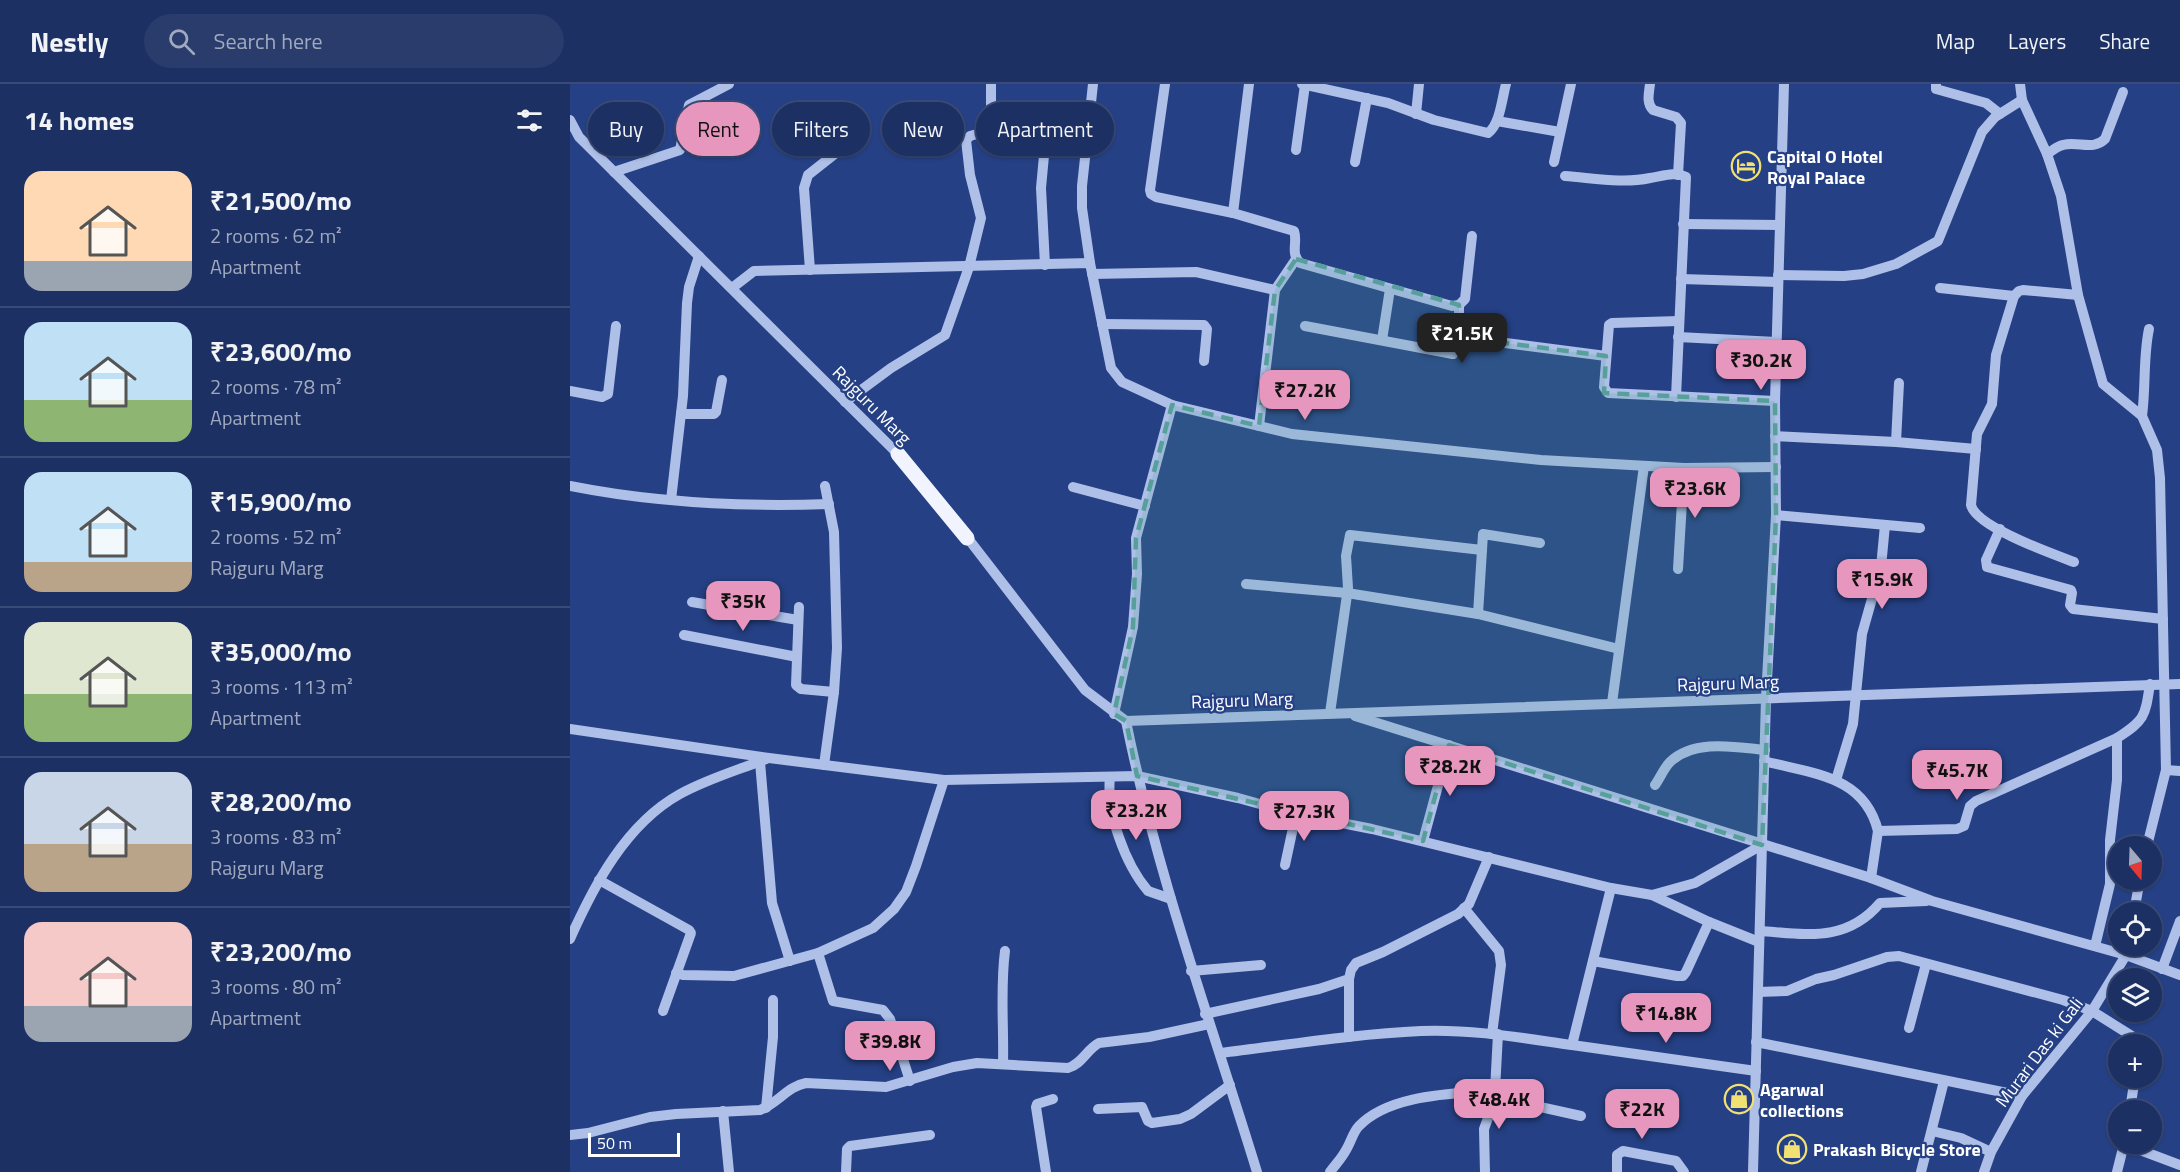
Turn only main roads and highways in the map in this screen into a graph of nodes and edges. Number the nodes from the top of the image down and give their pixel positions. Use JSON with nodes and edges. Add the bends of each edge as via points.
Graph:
{"nodes":[{"id":1,"x":898,"y":454,"type":"road end"},
{"id":2,"x":967,"y":538,"type":"road end"}],
"edges":[{"from":1,"to":2,"type":"main road"}]}
